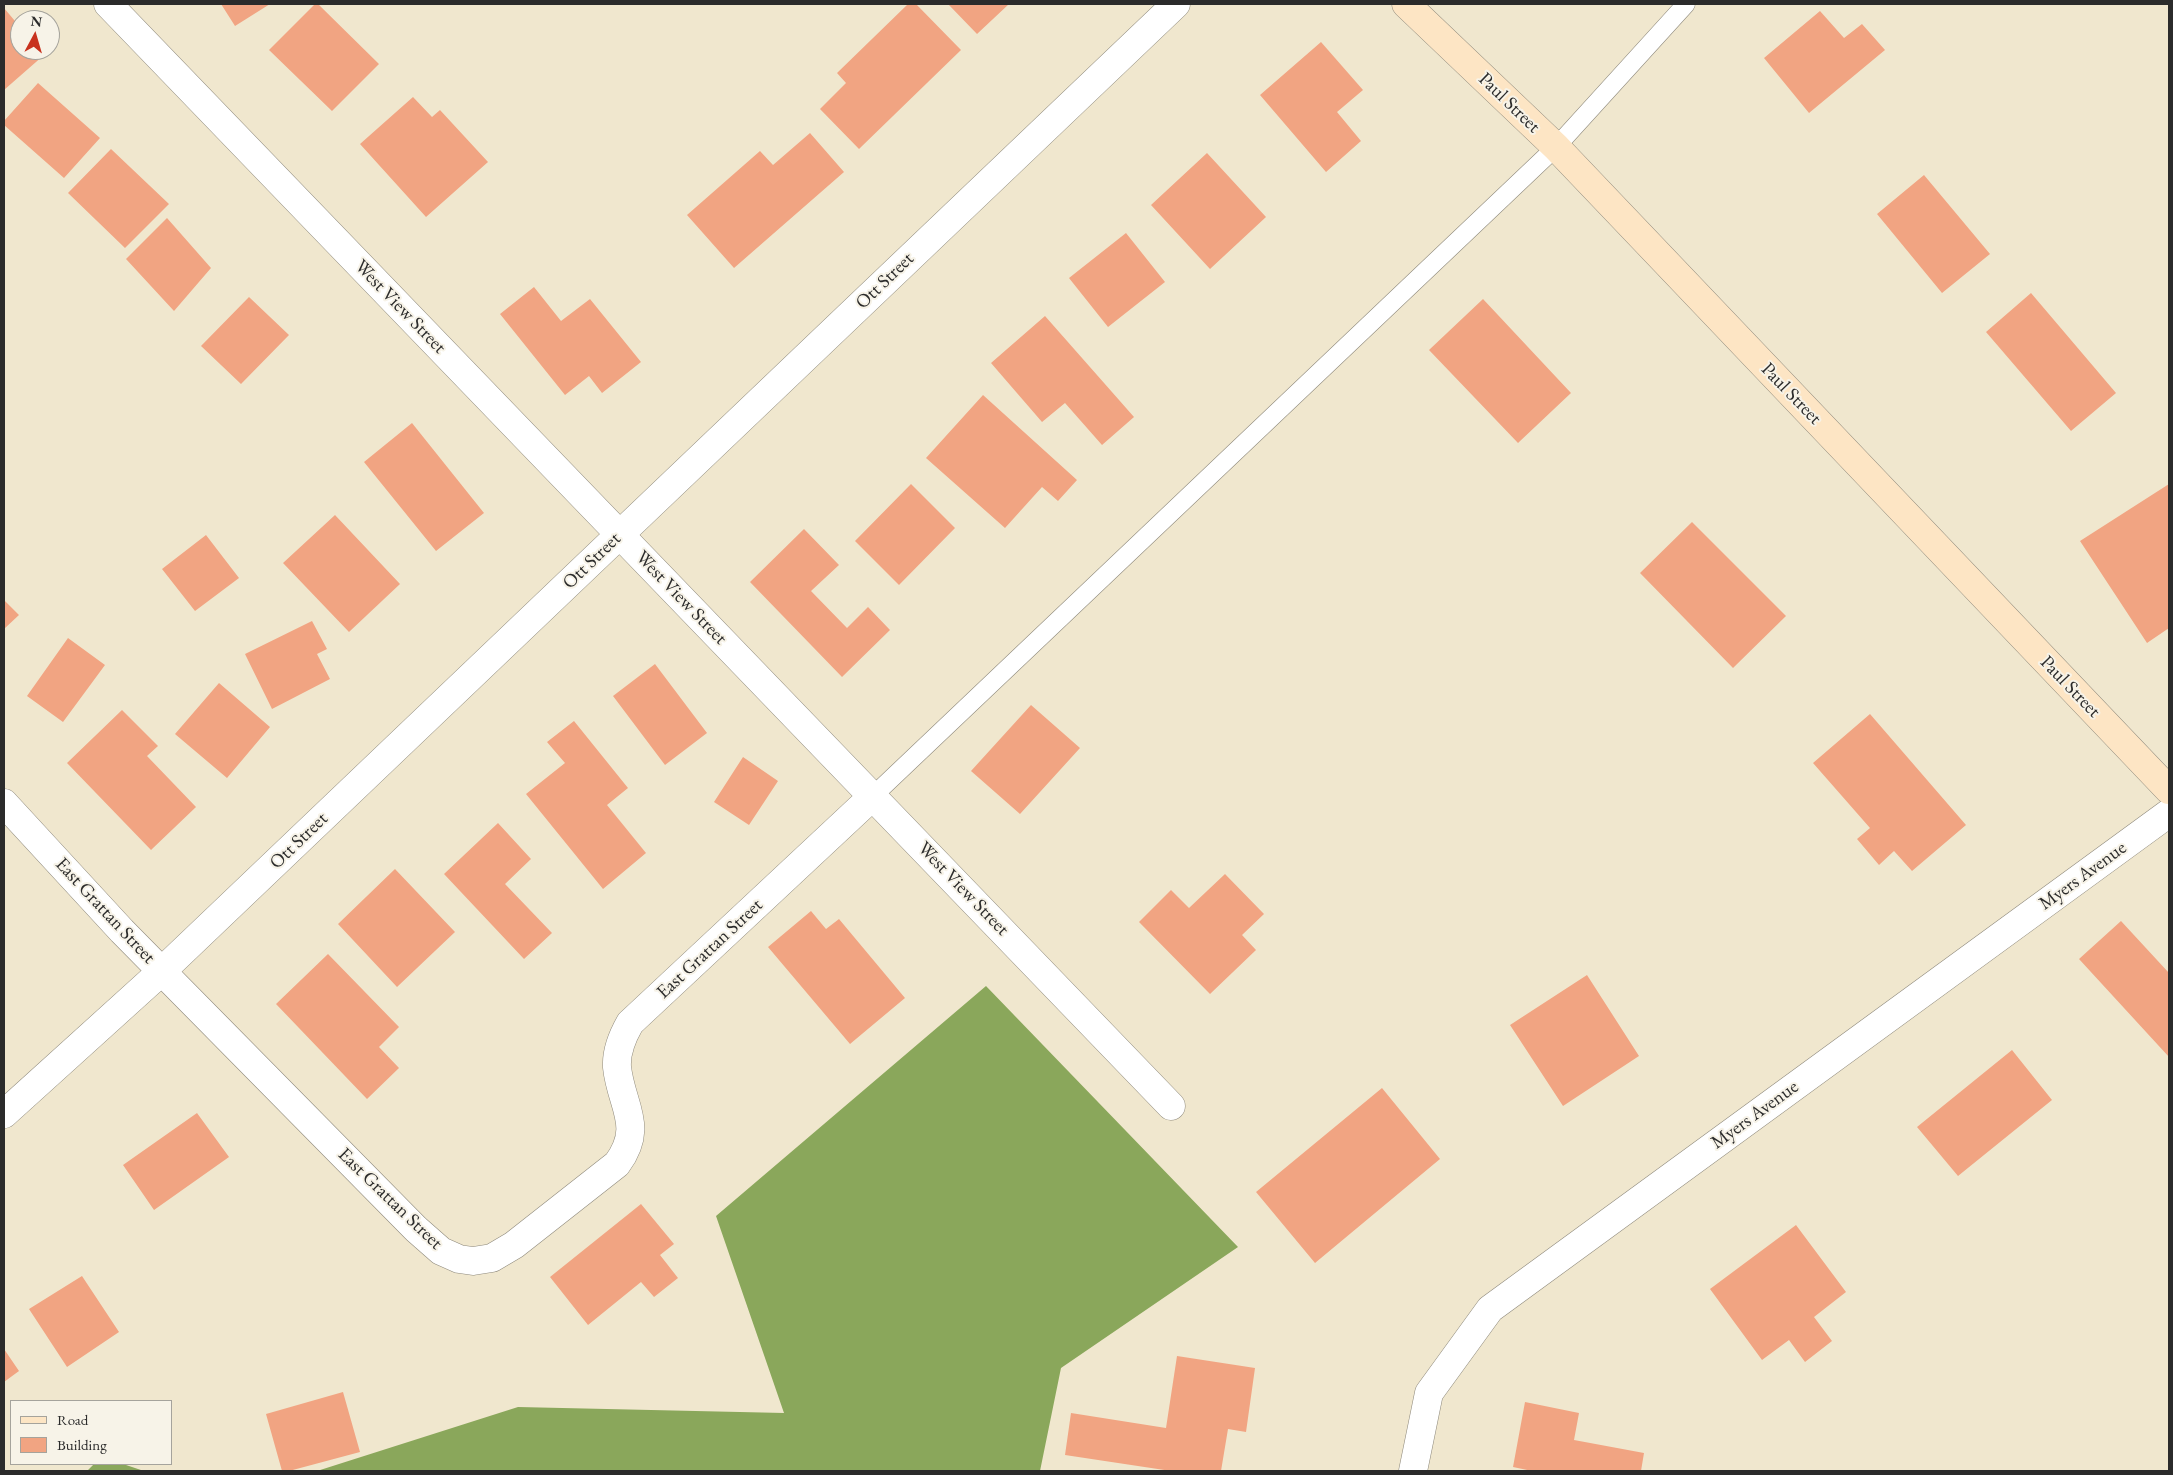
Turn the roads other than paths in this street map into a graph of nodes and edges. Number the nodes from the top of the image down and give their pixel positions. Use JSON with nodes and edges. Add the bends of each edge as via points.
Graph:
{"nodes":[{"id":1,"x":108,"y":4,"type":"edge"},
{"id":2,"x":1176,"y":4,"type":"edge"},
{"id":3,"x":1406,"y":4,"type":"edge"},
{"id":4,"x":1686,"y":4,"type":"edge"},
{"id":5,"x":1556,"y":148,"type":"junction"},
{"id":6,"x":620,"y":534,"type":"junction"},
{"id":7,"x":2169,"y":790,"type":"edge"},
{"id":8,"x":873,"y":796,"type":"junction"},
{"id":9,"x":4,"y":803,"type":"edge"},
{"id":10,"x":2169,"y":813,"type":"edge"},
{"id":11,"x":162,"y":971,"type":"junction"},
{"id":12,"x":1171,"y":1106,"type":"dead end"},
{"id":13,"x":4,"y":1114,"type":"edge"},
{"id":14,"x":1413,"y":1471,"type":"edge"}],
"edges":[{"from":1,"to":6,"type":"street","name":"West View Street"},
{"from":2,"to":6,"type":"street","name":"Ott Street"},
{"from":3,"to":5,"type":"street","name":"Paul Street"},
{"from":4,"to":5,"type":"lane"},
{"from":5,"to":7,"type":"street","name":"Paul Street"},
{"from":5,"to":8,"type":"lane"},
{"from":6,"to":8,"type":"street","name":"West View Street"},
{"from":6,"to":11,"type":"street","name":"Ott Street"},
{"from":8,"to":11,"type":"street","name":"East Grattan Street","via":[[630,1023],[617,1056],[619,1077],[631,1120],[630,1139],[622,1156],[617,1164],[514,1246],[492,1258],[458,1259],[433,1244]]},
{"from":8,"to":12,"type":"street","name":"West View Street"},
{"from":9,"to":11,"type":"street","name":"East Grattan Street"},
{"from":10,"to":14,"type":"street","name":"Myers Avenue","via":[[1490,1309],[1429,1393]]},
{"from":11,"to":13,"type":"street","name":"Ott Street"}]}
